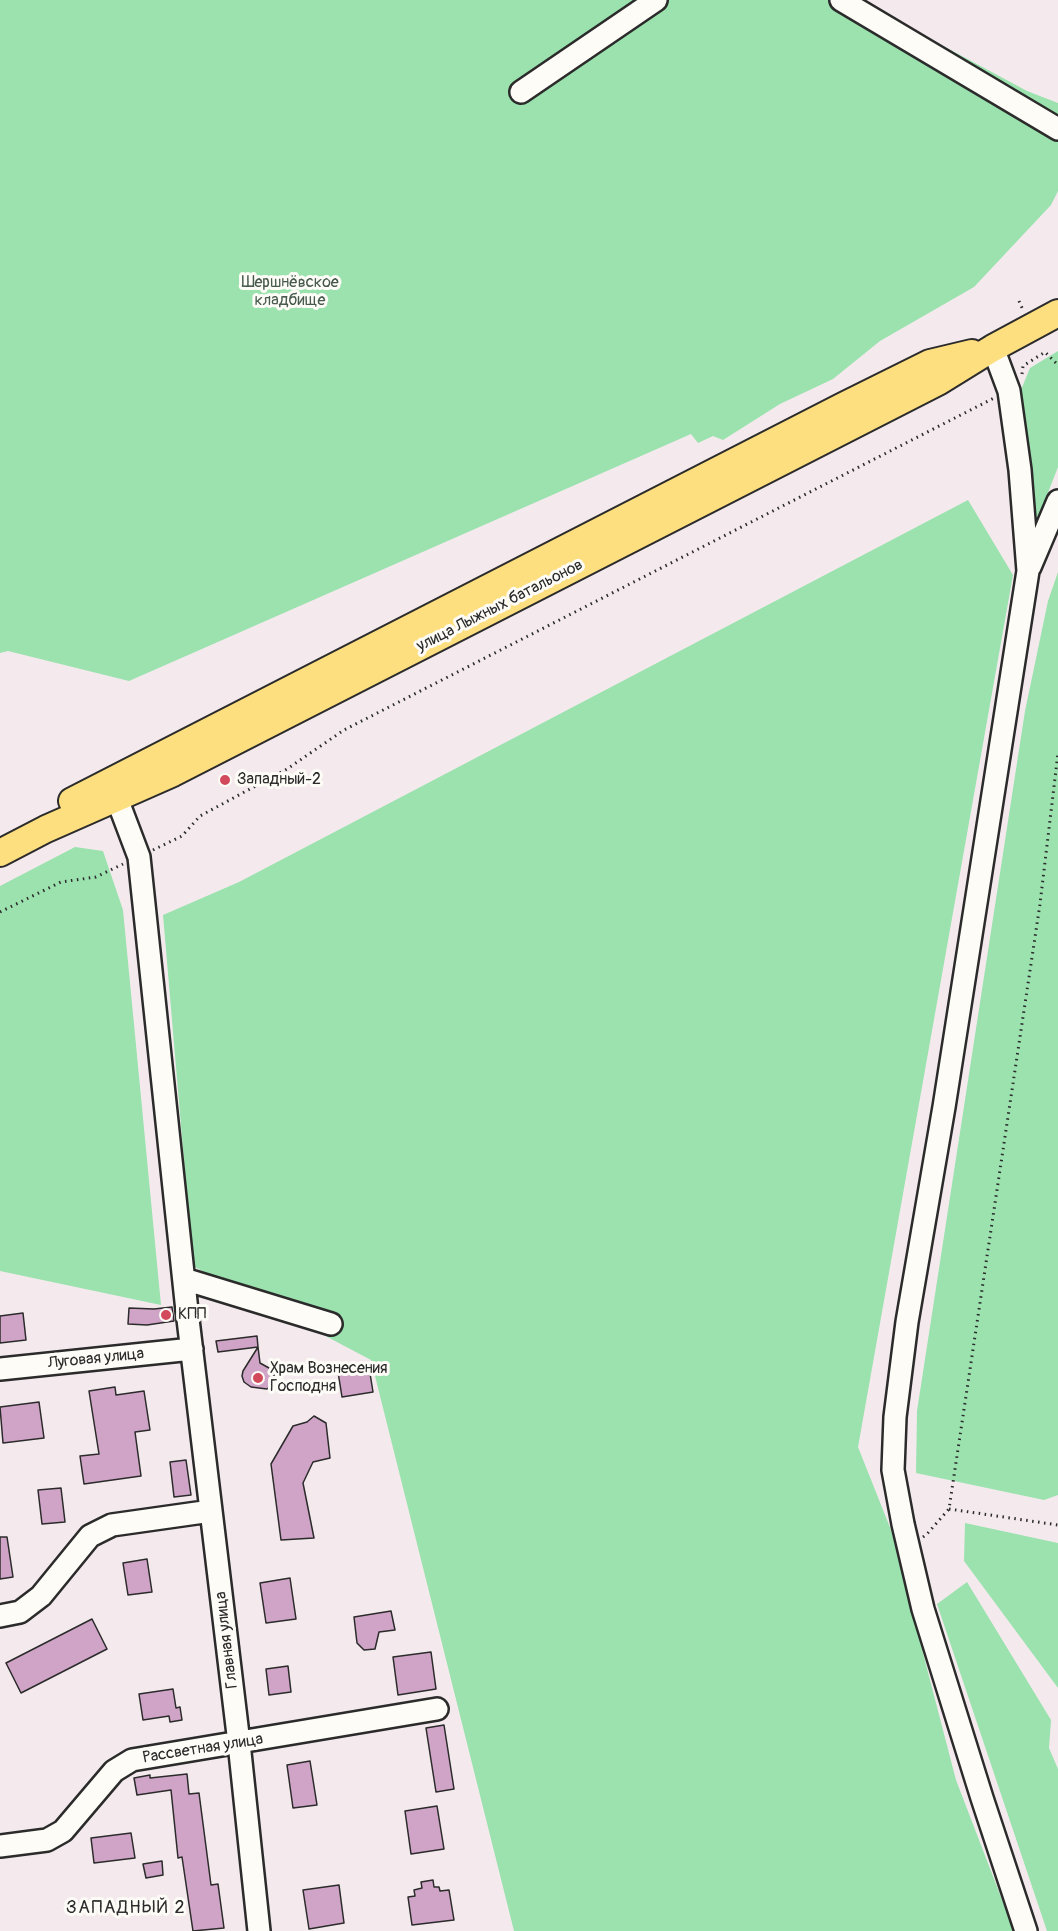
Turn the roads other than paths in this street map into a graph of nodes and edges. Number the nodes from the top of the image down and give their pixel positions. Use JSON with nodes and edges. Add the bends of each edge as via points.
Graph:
{"nodes":[{"id":1,"x":656,"y":0,"type":"edge"},
{"id":2,"x":841,"y":0,"type":"edge"},
{"id":3,"x":521,"y":92,"type":"dead end"},
{"id":4,"x":1058,"y":129,"type":"edge"},
{"id":5,"x":1058,"y":313,"type":"edge"},
{"id":6,"x":993,"y":348,"type":"junction"},
{"id":7,"x":1058,"y":501,"type":"edge"},
{"id":8,"x":1028,"y":571,"type":"junction"},
{"id":9,"x":114,"y":789,"type":"junction"},
{"id":10,"x":0,"y":838,"type":"edge"},
{"id":11,"x":0,"y":853,"type":"edge"},
{"id":12,"x":184,"y":1279,"type":"junction"},
{"id":13,"x":331,"y":1324,"type":"dead end"},
{"id":14,"x":192,"y":1349,"type":"junction"},
{"id":15,"x":0,"y":1370,"type":"edge"},
{"id":16,"x":211,"y":1511,"type":"junction"},
{"id":17,"x":0,"y":1616,"type":"edge"},
{"id":18,"x":437,"y":1709,"type":"dead end"},
{"id":19,"x":239,"y":1743,"type":"junction"},
{"id":20,"x":0,"y":1846,"type":"edge"},
{"id":21,"x":260,"y":1931,"type":"edge"},
{"id":22,"x":1026,"y":1931,"type":"edge"}],
"edges":[{"from":1,"to":3,"type":"street"},
{"from":2,"to":4,"type":"street"},
{"from":5,"to":6,"type":"main road","name":"улица Лыжных батальонов"},
{"from":6,"to":8,"type":"street","via":[[1009,391]]},
{"from":6,"to":9,"type":"main road","name":"улица Лыжных батальонов","via":[[938,382],[173,773]]},
{"from":7,"to":8,"type":"street"},
{"from":8,"to":22,"type":"street","via":[[907,1323],[895,1416],[893,1470],[923,1609]]},
{"from":9,"to":10,"type":"main road","name":"улица Лыжных батальонов"},
{"from":9,"to":11,"type":"main road","name":"улица Лыжных батальонов"},
{"from":9,"to":12,"type":"street","name":"Главная улица","via":[[139,857]]},
{"from":12,"to":13,"type":"street"},
{"from":12,"to":14,"type":"street","name":"Главная улица"},
{"from":14,"to":15,"type":"street","name":"Луговая улица"},
{"from":14,"to":16,"type":"street","name":"Главная улица"},
{"from":16,"to":17,"type":"street","via":[[104,1528],[90,1536],[41,1596],[20,1612]]},
{"from":16,"to":19,"type":"street","name":"Главная улица"},
{"from":18,"to":19,"type":"street","name":"Рассветная улица"},
{"from":19,"to":20,"type":"street","name":"Рассветная улица","via":[[132,1760],[114,1771],[63,1831],[47,1840]]},
{"from":19,"to":21,"type":"street","name":"Главная улица"}]}
